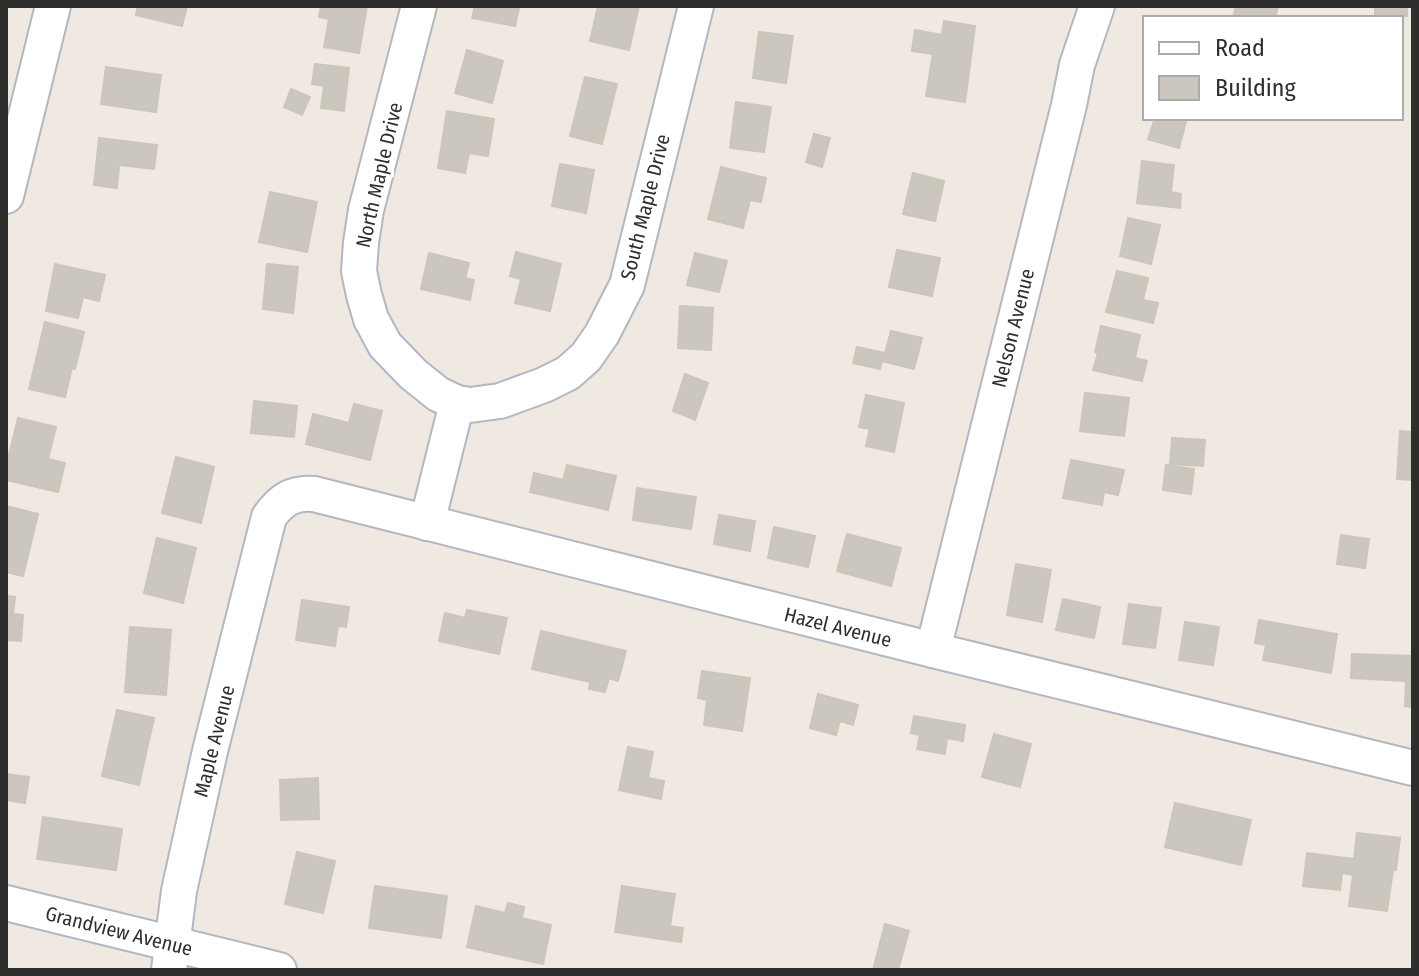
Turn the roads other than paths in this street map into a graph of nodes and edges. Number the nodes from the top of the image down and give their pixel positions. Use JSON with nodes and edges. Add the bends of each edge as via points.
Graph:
{"nodes":[{"id":1,"x":53,"y":6,"type":"edge"},
{"id":2,"x":419,"y":6,"type":"edge"},
{"id":3,"x":696,"y":6,"type":"edge"},
{"id":4,"x":1097,"y":6,"type":"edge"},
{"id":5,"x":6,"y":196,"type":"edge"},
{"id":6,"x":457,"y":403,"type":"junction"},
{"id":7,"x":271,"y":515,"type":"joint"},
{"id":8,"x":427,"y":523,"type":"junction"},
{"id":9,"x":933,"y":650,"type":"junction"},
{"id":10,"x":1413,"y":768,"type":"edge"},
{"id":11,"x":6,"y":903,"type":"edge"},
{"id":12,"x":171,"y":957,"type":"edge"},
{"id":13,"x":279,"y":970,"type":"edge"}],
"edges":[{"from":1,"to":5,"type":"street"},
{"from":2,"to":6,"type":"street","name":"North Maple Drive","via":[[366,210],[359,271],[371,319],[385,345],[413,374]]},
{"from":3,"to":6,"type":"street","name":"South Maple Drive","via":[[627,285],[602,334],[568,373],[544,385],[500,401]]},
{"from":4,"to":9,"type":"street","name":"Nelson Avenue","via":[[1077,65]]},
{"from":6,"to":8,"type":"street"},
{"from":7,"to":8,"type":"street","name":"Hazel Avenue","via":[[279,503],[303,493]]},
{"from":7,"to":12,"type":"street","name":"Maple Avenue","via":[[207,767],[179,891]]},
{"from":8,"to":9,"type":"street","name":"Hazel Avenue"},
{"from":9,"to":10,"type":"street","name":"Hazel Avenue"},
{"from":11,"to":12,"type":"street","name":"Grandview Avenue"},
{"from":12,"to":13,"type":"street","name":"Grandview Avenue"}]}
